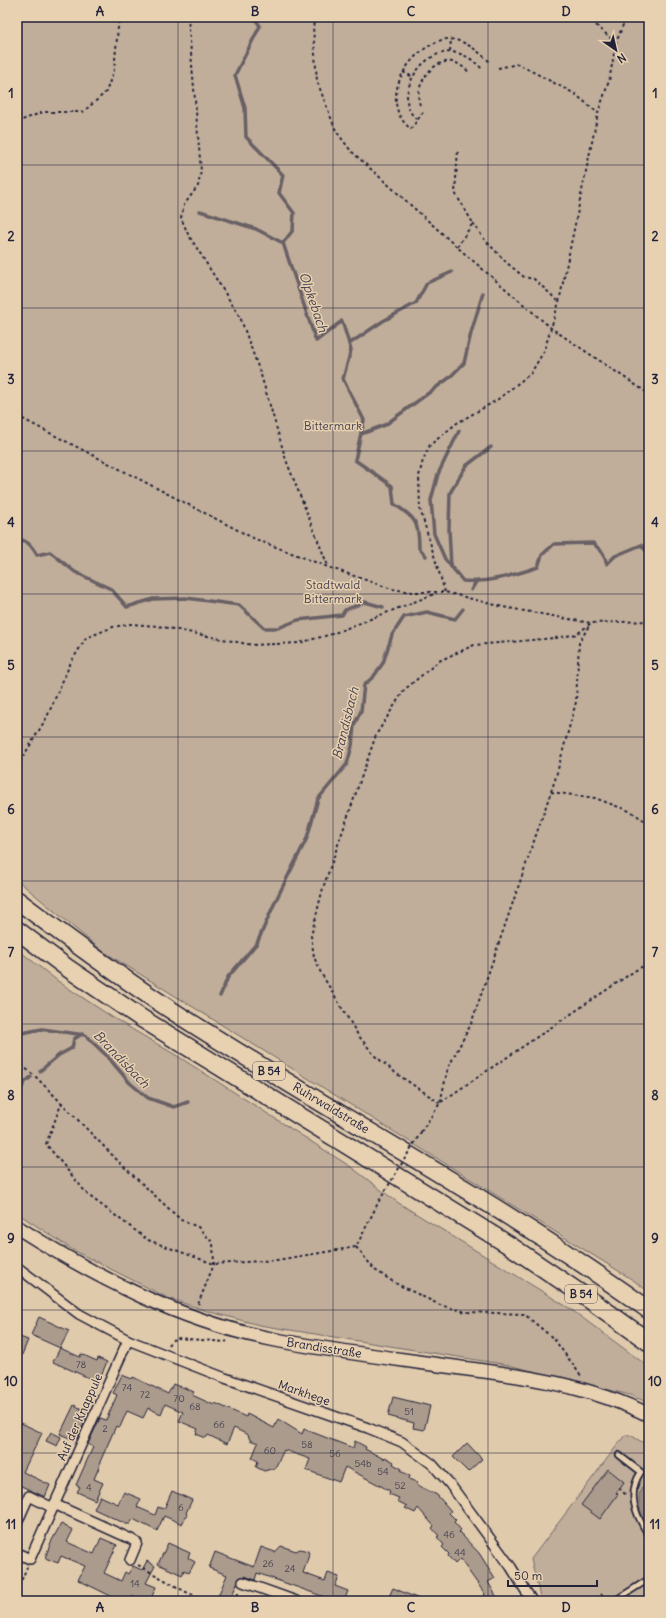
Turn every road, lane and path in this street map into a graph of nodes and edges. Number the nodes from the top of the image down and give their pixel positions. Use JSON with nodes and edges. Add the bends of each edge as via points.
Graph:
{"nodes":[{"id":1,"x":119,"y":17,"type":"edge"},
{"id":2,"x":188,"y":17,"type":"edge"},
{"id":3,"x":315,"y":17,"type":"edge"},
{"id":4,"x":587,"y":17,"type":"edge"},
{"id":5,"x":626,"y":17,"type":"edge"},
{"id":6,"x":451,"y":39,"type":"junction"},
{"id":7,"x":616,"y":43,"type":"junction"},
{"id":8,"x":450,"y":51,"type":"junction"},
{"id":9,"x":446,"y":62,"type":"junction"},
{"id":10,"x":490,"y":62,"type":"dead end"},
{"id":11,"x":447,"y":66,"type":"dead end"},
{"id":12,"x":498,"y":68,"type":"dead end"},
{"id":13,"x":482,"y":69,"type":"dead end"},
{"id":14,"x":403,"y":72,"type":"junction"},
{"id":15,"x":469,"y":72,"type":"dead end"},
{"id":16,"x":413,"y":77,"type":"junction"},
{"id":17,"x":420,"y":87,"type":"junction"},
{"id":18,"x":424,"y":88,"type":"dead end"},
{"id":19,"x":420,"y":105,"type":"dead end"},
{"id":20,"x":423,"y":112,"type":"dead end"},
{"id":21,"x":598,"y":113,"type":"junction"},
{"id":22,"x":417,"y":119,"type":"junction"},
{"id":23,"x":17,"y":122,"type":"edge"},
{"id":24,"x":458,"y":149,"type":"dead end"},
{"id":25,"x":473,"y":224,"type":"junction"},
{"id":26,"x":457,"y":247,"type":"junction"},
{"id":27,"x":559,"y":302,"type":"junction"},
{"id":28,"x":551,"y":328,"type":"junction"},
{"id":29,"x":649,"y":394,"type":"edge"},
{"id":30,"x":17,"y":416,"type":"edge"},
{"id":31,"x":328,"y":567,"type":"junction"},
{"id":32,"x":438,"y":592,"type":"junction"},
{"id":33,"x":445,"y":592,"type":"junction"},
{"id":34,"x":649,"y":621,"type":"edge"},
{"id":35,"x":591,"y":623,"type":"junction"},
{"id":36,"x":17,"y":767,"type":"edge"},
{"id":37,"x":551,"y":792,"type":"junction"},
{"id":38,"x":649,"y":824,"type":"edge"},
{"id":39,"x":17,"y":900,"type":"edge"},
{"id":40,"x":17,"y":930,"type":"edge"},
{"id":41,"x":649,"y":963,"type":"edge"},
{"id":42,"x":17,"y":1061,"type":"edge"},
{"id":43,"x":62,"y":1102,"type":"junction"},
{"id":44,"x":440,"y":1103,"type":"junction"},
{"id":45,"x":17,"y":1227,"type":"edge"},
{"id":46,"x":356,"y":1247,"type":"junction"},
{"id":47,"x":214,"y":1264,"type":"junction"},
{"id":48,"x":17,"y":1267,"type":"edge"},
{"id":49,"x":198,"y":1306,"type":"dead end"},
{"id":50,"x":649,"y":1310,"type":"edge"},
{"id":51,"x":241,"y":1332,"type":"junction"},
{"id":52,"x":128,"y":1340,"type":"junction"},
{"id":53,"x":649,"y":1342,"type":"edge"},
{"id":54,"x":162,"y":1354,"type":"junction"},
{"id":55,"x":592,"y":1392,"type":"junction"},
{"id":56,"x":649,"y":1415,"type":"edge"},
{"id":57,"x":619,"y":1455,"type":"dead end"},
{"id":58,"x":620,"y":1488,"type":"dead end"},
{"id":59,"x":625,"y":1494,"type":"dead end"},
{"id":60,"x":53,"y":1506,"type":"junction"},
{"id":61,"x":17,"y":1522,"type":"edge"},
{"id":62,"x":649,"y":1536,"type":"edge"},
{"id":63,"x":17,"y":1553,"type":"edge"},
{"id":64,"x":30,"y":1559,"type":"junction"},
{"id":65,"x":130,"y":1560,"type":"joint"},
{"id":66,"x":649,"y":1579,"type":"edge"},
{"id":67,"x":243,"y":1582,"type":"dead end"},
{"id":68,"x":17,"y":1591,"type":"edge"},
{"id":69,"x":602,"y":1594,"type":"dead end"},
{"id":70,"x":210,"y":1601,"type":"edge"},
{"id":71,"x":296,"y":1601,"type":"edge"},
{"id":72,"x":532,"y":1601,"type":"edge"},
{"id":73,"x":606,"y":1601,"type":"edge"},
{"id":74,"x":614,"y":1601,"type":"edge"}],
"edges":[{"from":1,"to":23,"type":"path","via":[[114,70],[106,92],[83,112],[43,112]]},
{"from":2,"to":31,"type":"path","via":[[201,171],[198,186],[184,205],[180,218],[240,317],[261,375],[286,460]]},
{"from":3,"to":26,"type":"path","via":[[313,27],[317,81],[336,131],[350,151]]},
{"from":4,"to":7,"type":"path"},
{"from":5,"to":7,"type":"path"},
{"from":6,"to":8,"type":"path"},
{"from":6,"to":10,"type":"path","via":[[470,46]]},
{"from":6,"to":14,"type":"path","via":[[436,42],[418,52]]},
{"from":7,"to":21,"type":"path","via":[[609,81]]},
{"from":8,"to":13,"type":"path","via":[[468,57]]},
{"from":8,"to":16,"type":"path","via":[[426,60]]},
{"from":9,"to":11,"type":"path"},
{"from":9,"to":15,"type":"path","via":[[461,65]]},
{"from":9,"to":17,"type":"path","via":[[433,69]]},
{"from":12,"to":21,"type":"path","via":[[518,64],[575,94]]},
{"from":14,"to":16,"type":"path"},
{"from":14,"to":22,"type":"path","via":[[396,88],[396,106],[402,120],[410,129]]},
{"from":16,"to":22,"type":"path","via":[[406,100],[410,112]]},
{"from":17,"to":18,"type":"path"},
{"from":17,"to":19,"type":"path"},
{"from":20,"to":22,"type":"path"},
{"from":21,"to":27,"type":"path"},
{"from":24,"to":25,"type":"path","via":[[455,192]]},
{"from":25,"to":26,"type":"path"},
{"from":25,"to":27,"type":"path","via":[[507,263],[524,277],[534,279]]},
{"from":26,"to":28,"type":"path"},
{"from":27,"to":28,"type":"path"},
{"from":28,"to":29,"type":"path"},
{"from":28,"to":33,"type":"path","via":[[544,351],[531,373],[498,400],[452,428],[430,445],[423,460],[419,476],[420,509]]},
{"from":30,"to":31,"type":"path","via":[[255,538]]},
{"from":31,"to":32,"type":"path","via":[[392,589]]},
{"from":32,"to":33,"type":"path"},
{"from":32,"to":36,"type":"path","via":[[332,634],[299,643],[252,645],[158,626],[131,624],[113,627],[86,638],[47,717]]},
{"from":33,"to":35,"type":"path","via":[[502,607]]},
{"from":34,"to":35,"type":"path"},
{"from":35,"to":37,"type":"path","via":[[580,643],[576,702]]},
{"from":35,"to":44,"type":"path","via":[[577,634],[563,637],[474,645],[439,661],[404,690],[376,734],[323,888],[311,936],[314,957],[321,973],[358,1035],[375,1056]]},
{"from":37,"to":38,"type":"path","via":[[595,798],[632,812]]},
{"from":37,"to":44,"type":"path","via":[[471,1024],[448,1068]]},
{"from":39,"to":50,"type":"highway","name":"Ruhrwaldstraße","number":"B 54","via":[[168,1008],[529,1229]]},
{"from":40,"to":53,"type":"highway","number":"B 54","via":[[141,1018],[512,1247]]},
{"from":41,"to":44,"type":"path"},
{"from":42,"to":43,"type":"path"},
{"from":43,"to":47,"type":"path","via":[[121,1164],[181,1220],[198,1227],[213,1243]]},
{"from":43,"to":47,"type":"path","via":[[46,1144],[88,1195],[148,1240]]},
{"from":44,"to":46,"type":"path","bridge":true,"via":[[379,1201]]},
{"from":45,"to":51,"type":"street","name":"Brandisstraße","via":[[119,1286],[194,1317]]},
{"from":46,"to":47,"type":"path","via":[[277,1260]]},
{"from":46,"to":55,"type":"path","via":[[375,1270],[440,1305],[466,1312],[524,1314],[554,1339]]},
{"from":47,"to":49,"type":"path"},
{"from":48,"to":52,"type":"street","name":"Markhege","via":[[79,1314]]},
{"from":51,"to":54,"type":"path","via":[[225,1342],[177,1338],[171,1341]]},
{"from":51,"to":55,"type":"street","name":"Brandisstraße","via":[[347,1352],[503,1373]]},
{"from":52,"to":54,"type":"street","name":"Markhege"},
{"from":52,"to":60,"type":"street","name":"Auf der Knappule"},
{"from":54,"to":72,"type":"street","name":"Markhege","via":[[402,1442],[432,1464],[449,1483],[511,1566]]},
{"from":55,"to":56,"type":"street","name":"Brandisstraße"},
{"from":57,"to":62,"type":"lane","via":[[641,1472],[634,1487],[635,1511]]},
{"from":58,"to":59,"type":"path"},
{"from":60,"to":61,"type":"street","via":[[29,1496]]},
{"from":60,"to":64,"type":"street","name":"Auf der Knappule"},
{"from":60,"to":65,"type":"street","via":[[137,1543]]},
{"from":63,"to":64,"type":"street"},
{"from":64,"to":68,"type":"path"},
{"from":65,"to":70,"type":"path","via":[[186,1592]]},
{"from":66,"to":74,"type":"lane"},
{"from":67,"to":71,"type":"street"},
{"from":69,"to":73,"type":"path"}]}
